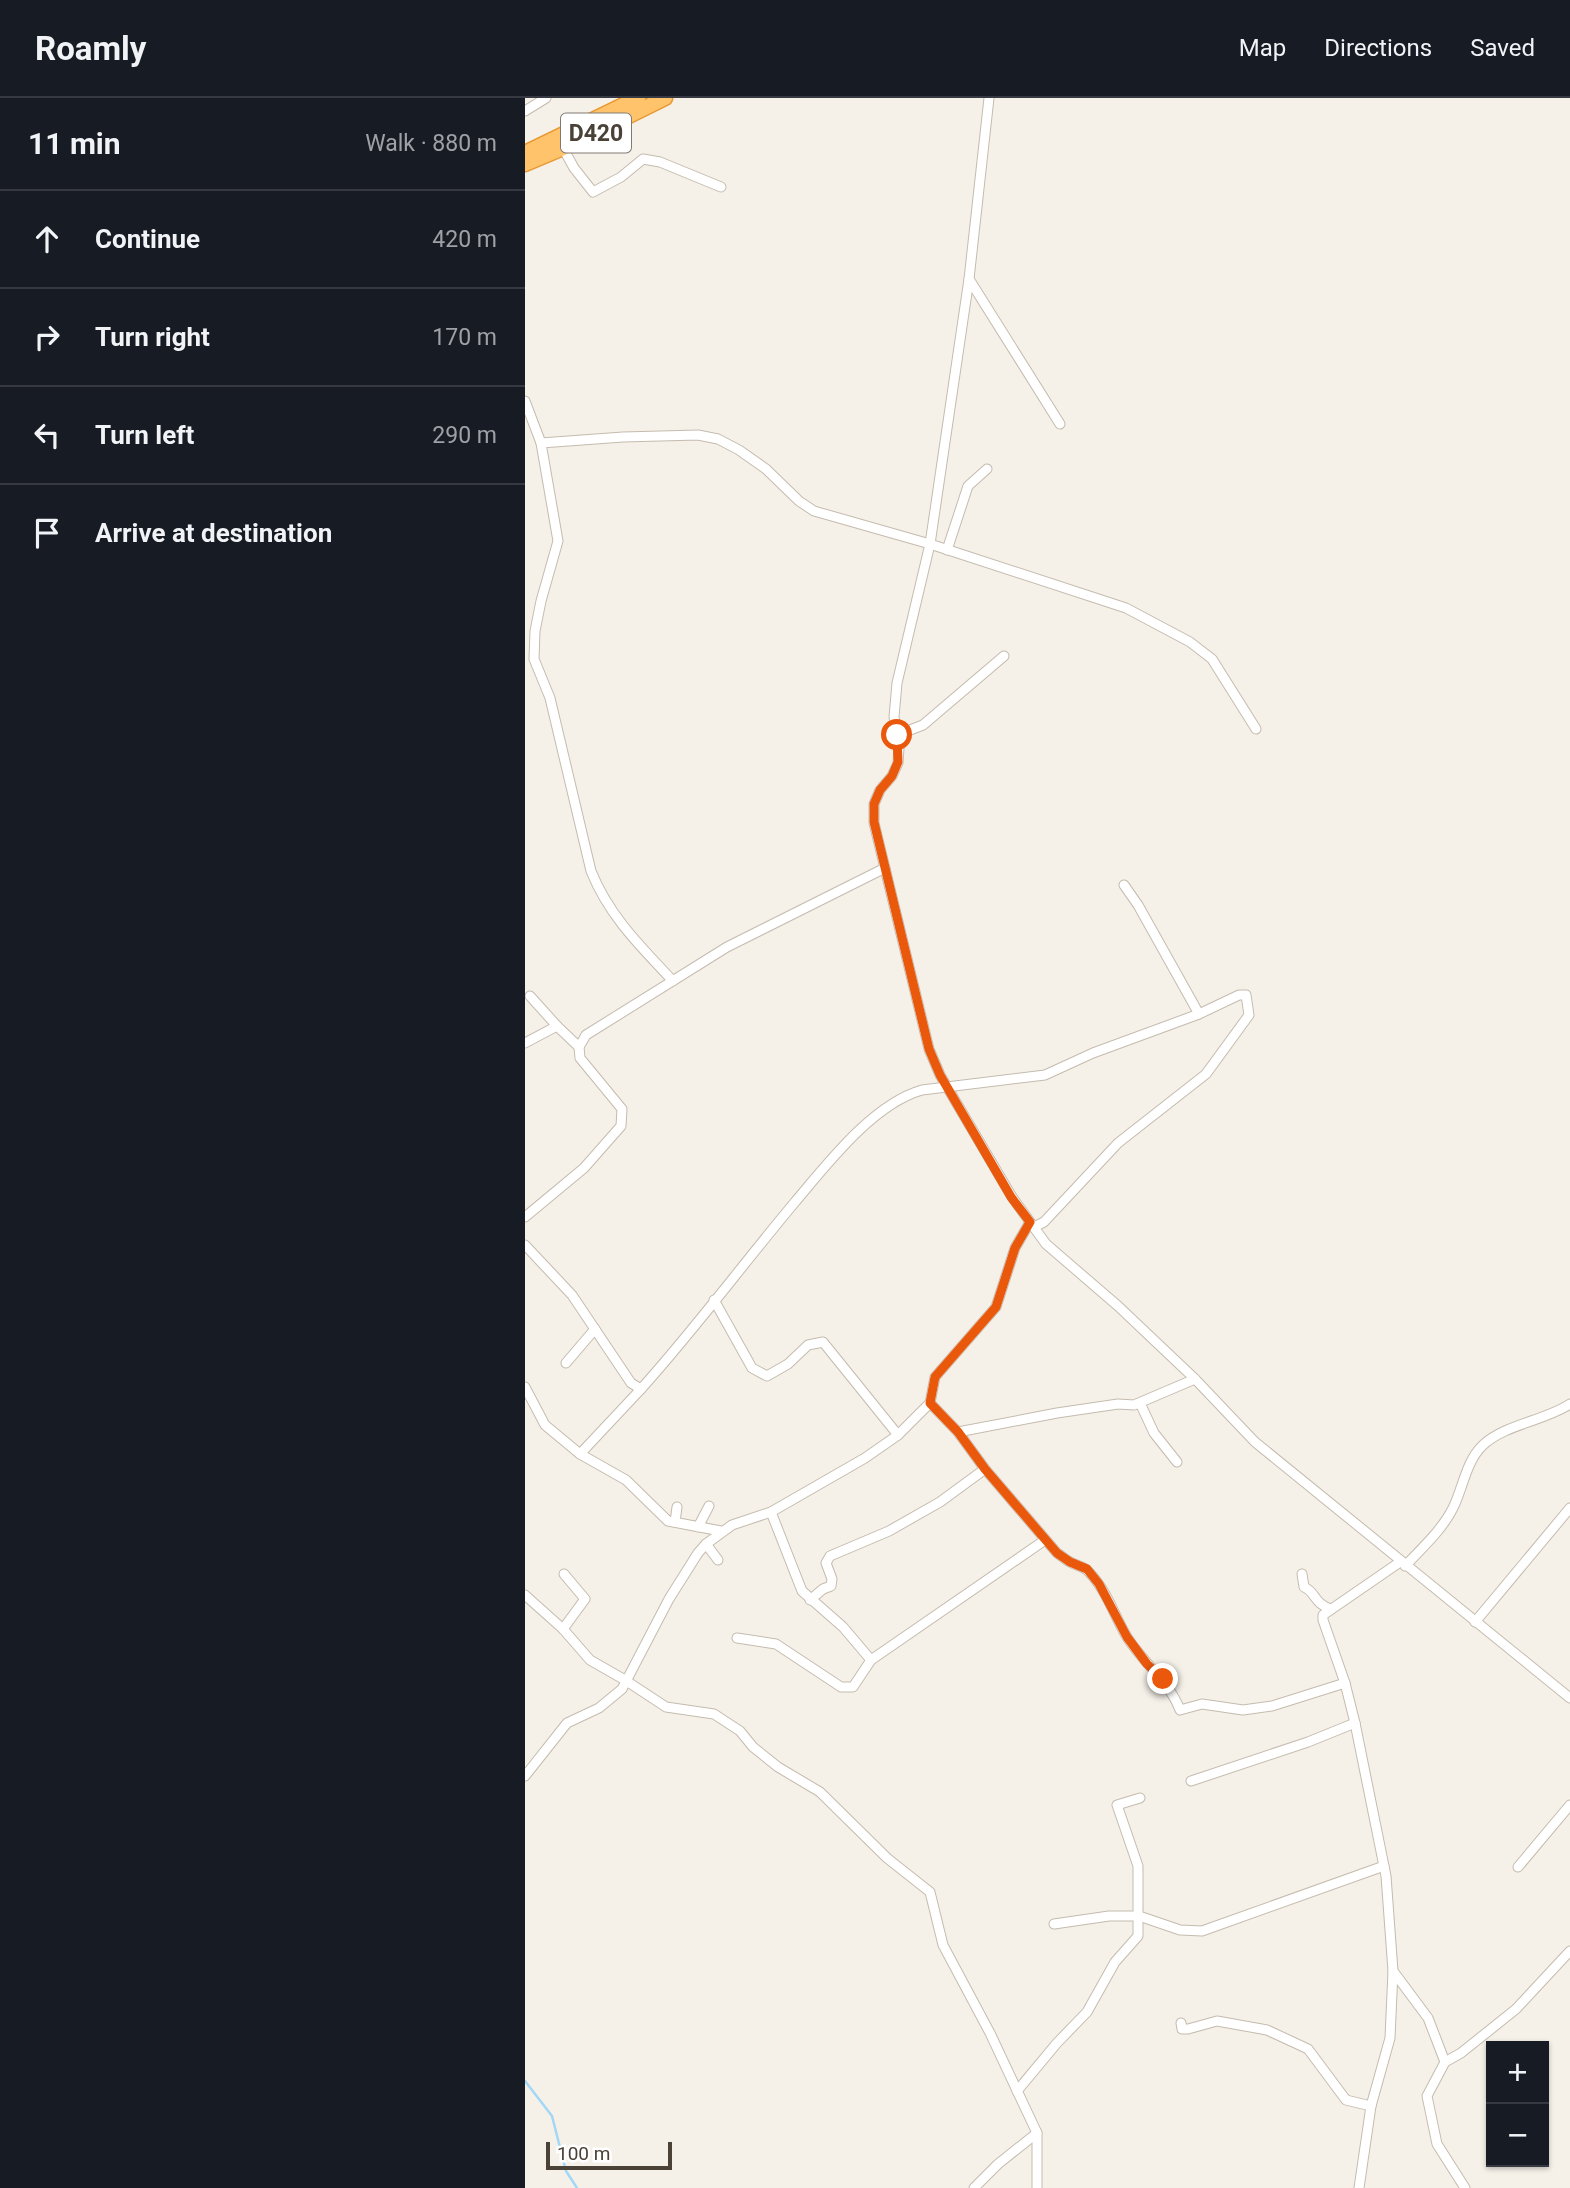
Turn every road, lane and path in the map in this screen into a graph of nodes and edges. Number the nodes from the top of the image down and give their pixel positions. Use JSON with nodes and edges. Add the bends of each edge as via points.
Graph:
{"nodes":[{"id":1,"x":546,"y":98,"type":"edge"},
{"id":2,"x":638,"y":98,"type":"edge"},
{"id":3,"x":665,"y":98,"type":"edge"},
{"id":4,"x":989,"y":98,"type":"edge"},
{"id":5,"x":525,"y":111,"type":"edge"},
{"id":6,"x":563,"y":148,"type":"junction"},
{"id":7,"x":525,"y":153,"type":"edge"},
{"id":8,"x":525,"y":164,"type":"edge"},
{"id":9,"x":721,"y":187,"type":"dead end"},
{"id":10,"x":969,"y":279,"type":"junction"},
{"id":11,"x":525,"y":401,"type":"edge"},
{"id":12,"x":1060,"y":424,"type":"dead end"},
{"id":13,"x":541,"y":443,"type":"junction"},
{"id":14,"x":987,"y":469,"type":"dead end"},
{"id":15,"x":930,"y":544,"type":"junction"},
{"id":16,"x":947,"y":550,"type":"junction"},
{"id":17,"x":1004,"y":656,"type":"dead end"},
{"id":18,"x":1256,"y":729,"type":"dead end"},
{"id":19,"x":897,"y":735,"type":"junction"},
{"id":20,"x":885,"y":868,"type":"junction"},
{"id":21,"x":1124,"y":885,"type":"dead end"},
{"id":22,"x":673,"y":981,"type":"junction"},
{"id":23,"x":530,"y":996,"type":"dead end"},
{"id":24,"x":1199,"y":1014,"type":"junction"},
{"id":25,"x":557,"y":1026,"type":"junction"},
{"id":26,"x":525,"y":1043,"type":"edge"},
{"id":27,"x":579,"y":1047,"type":"junction"},
{"id":28,"x":947,"y":1088,"type":"junction"},
{"id":29,"x":525,"y":1217,"type":"edge"},
{"id":30,"x":1032,"y":1224,"type":"junction"},
{"id":31,"x":525,"y":1245,"type":"edge"},
{"id":32,"x":714,"y":1300,"type":"junction"},
{"id":33,"x":595,"y":1329,"type":"junction"},
{"id":34,"x":566,"y":1363,"type":"dead end"},
{"id":35,"x":1195,"y":1379,"type":"junction"},
{"id":36,"x":525,"y":1387,"type":"edge"},
{"id":37,"x":641,"y":1389,"type":"junction"},
{"id":38,"x":930,"y":1403,"type":"junction"},
{"id":39,"x":1140,"y":1403,"type":"junction"},
{"id":40,"x":1570,"y":1404,"type":"edge"},
{"id":41,"x":958,"y":1432,"type":"junction"},
{"id":42,"x":898,"y":1435,"type":"junction"},
{"id":43,"x":580,"y":1454,"type":"junction"},
{"id":44,"x":1177,"y":1462,"type":"dead end"},
{"id":45,"x":985,"y":1469,"type":"junction"},
{"id":46,"x":709,"y":1506,"type":"dead end"},
{"id":47,"x":677,"y":1507,"type":"dead end"},
{"id":48,"x":1570,"y":1508,"type":"edge"},
{"id":49,"x":771,"y":1512,"type":"junction"},
{"id":50,"x":675,"y":1522,"type":"junction"},
{"id":51,"x":698,"y":1527,"type":"junction"},
{"id":52,"x":721,"y":1531,"type":"junction"},
{"id":53,"x":1045,"y":1540,"type":"junction"},
{"id":54,"x":706,"y":1544,"type":"junction"},
{"id":55,"x":718,"y":1560,"type":"dead end"},
{"id":56,"x":1402,"y":1564,"type":"junction"},
{"id":57,"x":564,"y":1574,"type":"dead end"},
{"id":58,"x":1302,"y":1574,"type":"dead end"},
{"id":59,"x":525,"y":1595,"type":"edge"},
{"id":60,"x":810,"y":1600,"type":"junction"},
{"id":61,"x":1331,"y":1609,"type":"junction"},
{"id":62,"x":1475,"y":1622,"type":"junction"},
{"id":63,"x":563,"y":1629,"type":"junction"},
{"id":64,"x":737,"y":1638,"type":"dead end"},
{"id":65,"x":871,"y":1660,"type":"junction"},
{"id":66,"x":625,"y":1680,"type":"junction"},
{"id":67,"x":1345,"y":1683,"type":"junction"},
{"id":68,"x":1570,"y":1698,"type":"edge"},
{"id":69,"x":1355,"y":1723,"type":"junction"},
{"id":70,"x":525,"y":1776,"type":"edge"},
{"id":71,"x":1191,"y":1781,"type":"dead end"},
{"id":72,"x":1140,"y":1798,"type":"dead end"},
{"id":73,"x":1570,"y":1805,"type":"edge"},
{"id":74,"x":1384,"y":1866,"type":"junction"},
{"id":75,"x":1518,"y":1867,"type":"dead end"},
{"id":76,"x":1139,"y":1916,"type":"junction"},
{"id":77,"x":1054,"y":1924,"type":"dead end"},
{"id":78,"x":1570,"y":1951,"type":"edge"},
{"id":79,"x":1393,"y":1971,"type":"junction"},
{"id":80,"x":1181,"y":2023,"type":"dead end"},
{"id":81,"x":1445,"y":2062,"type":"junction"},
{"id":82,"x":1017,"y":2091,"type":"junction"},
{"id":83,"x":1371,"y":2106,"type":"junction"},
{"id":84,"x":1037,"y":2133,"type":"junction"},
{"id":85,"x":974,"y":2188,"type":"edge"},
{"id":86,"x":1037,"y":2188,"type":"edge"},
{"id":87,"x":1359,"y":2188,"type":"edge"},
{"id":88,"x":1465,"y":2188,"type":"edge"}],
"edges":[{"from":1,"to":5,"type":"street"},
{"from":2,"to":7,"type":"highway","number":"D420"},
{"from":3,"to":6,"type":"highway","number":"D420"},
{"from":4,"to":10,"type":"street"},
{"from":6,"to":8,"type":"highway","number":"D420"},
{"from":6,"to":9,"type":"street","via":[[593,192],[643,159]]},
{"from":10,"to":12,"type":"street"},
{"from":10,"to":15,"type":"street"},
{"from":11,"to":13,"type":"street"},
{"from":13,"to":15,"type":"street","via":[[623,437],[718,439],[766,469],[814,511]]},
{"from":13,"to":22,"type":"street","via":[[558,541],[539,611],[534,660],[550,698],[591,872],[601,896]]},
{"from":14,"to":16,"type":"street","via":[[968,486]]},
{"from":15,"to":16,"type":"street"},
{"from":15,"to":19,"type":"street","via":[[897,684]]},
{"from":16,"to":18,"type":"street","via":[[1126,608],[1190,642],[1212,659]]},
{"from":17,"to":19,"type":"street","via":[[923,725]]},
{"from":19,"to":20,"type":"street","via":[[898,762],[874,804]]},
{"from":20,"to":22,"type":"street","via":[[727,947]]},
{"from":20,"to":28,"type":"street","via":[[929,1049]]},
{"from":21,"to":24,"type":"street"},
{"from":22,"to":27,"type":"street","via":[[586,1035]]},
{"from":23,"to":25,"type":"street"},
{"from":24,"to":28,"type":"street","via":[[1045,1075]]},
{"from":24,"to":30,"type":"street","via":[[1246,995],[1249,1015],[1206,1074],[1118,1143],[1044,1222]]},
{"from":25,"to":26,"type":"street"},
{"from":25,"to":27,"type":"street"},
{"from":27,"to":29,"type":"street","via":[[580,1058],[622,1109],[621,1126],[584,1168]]},
{"from":28,"to":30,"type":"street"},
{"from":28,"to":32,"type":"street","via":[[906,1094],[875,1116],[825,1167]]},
{"from":30,"to":35,"type":"street","via":[[1046,1244]]},
{"from":30,"to":38,"type":"street","via":[[1015,1248],[996,1307],[935,1377]]},
{"from":31,"to":33,"type":"street","via":[[572,1295]]},
{"from":32,"to":37,"type":"street"},
{"from":32,"to":42,"type":"street","via":[[752,1368],[767,1376],[808,1345],[823,1342]]},
{"from":33,"to":34,"type":"street"},
{"from":33,"to":37,"type":"street","via":[[631,1384]]},
{"from":35,"to":39,"type":"street"},
{"from":35,"to":56,"type":"street","via":[[1255,1442]]},
{"from":36,"to":43,"type":"street","via":[[545,1425]]},
{"from":37,"to":43,"type":"street"},
{"from":38,"to":41,"type":"street"},
{"from":38,"to":42,"type":"street"},
{"from":39,"to":41,"type":"street"},
{"from":39,"to":44,"type":"street","via":[[1154,1433]]},
{"from":40,"to":56,"type":"street","via":[[1484,1444],[1474,1455],[1452,1510],[1437,1532]]},
{"from":41,"to":45,"type":"street"},
{"from":42,"to":49,"type":"street"},
{"from":43,"to":50,"type":"street","via":[[626,1480],[668,1521]]},
{"from":45,"to":53,"type":"street"},
{"from":45,"to":60,"type":"street","via":[[889,1531],[830,1556],[826,1563],[831,1586]]},
{"from":46,"to":51,"type":"street"},
{"from":47,"to":50,"type":"street"},
{"from":48,"to":62,"type":"street"},
{"from":49,"to":52,"type":"street"},
{"from":49,"to":60,"type":"street","via":[[802,1591]]},
{"from":50,"to":51,"type":"street"},
{"from":51,"to":52,"type":"street"},
{"from":52,"to":54,"type":"street"},
{"from":53,"to":65,"type":"street"},
{"from":53,"to":67,"type":"street","via":[[1093,1576],[1127,1637],[1163,1679],[1180,1710],[1202,1704],[1243,1710],[1272,1706]]},
{"from":54,"to":55,"type":"street"},
{"from":54,"to":66,"type":"street","via":[[669,1599]]},
{"from":56,"to":61,"type":"street"},
{"from":56,"to":62,"type":"street"},
{"from":57,"to":63,"type":"street","via":[[585,1599]]},
{"from":58,"to":61,"type":"street","via":[[1304,1587]]},
{"from":59,"to":63,"type":"street"},
{"from":60,"to":65,"type":"street","via":[[843,1627]]},
{"from":61,"to":67,"type":"street","via":[[1323,1620]]},
{"from":62,"to":68,"type":"street"},
{"from":63,"to":66,"type":"street","via":[[590,1660]]},
{"from":64,"to":65,"type":"street","via":[[776,1644],[841,1687],[853,1687]]},
{"from":66,"to":70,"type":"street","via":[[622,1689],[599,1708],[567,1723]]},
{"from":66,"to":82,"type":"street","via":[[666,1707],[714,1714],[740,1731],[778,1767],[820,1792],[887,1858],[930,1892],[943,1945]]},
{"from":67,"to":69,"type":"street"},
{"from":69,"to":71,"type":"street"},
{"from":69,"to":74,"type":"street"},
{"from":72,"to":76,"type":"street","via":[[1117,1805],[1138,1866]]},
{"from":73,"to":75,"type":"street"},
{"from":74,"to":76,"type":"street","via":[[1202,1931],[1180,1930]]},
{"from":74,"to":79,"type":"street"},
{"from":76,"to":77,"type":"street"},
{"from":76,"to":82,"type":"street","via":[[1138,1936],[1115,1962],[1087,2012]]},
{"from":78,"to":81,"type":"street","via":[[1516,2009]]},
{"from":79,"to":81,"type":"street","via":[[1428,2018]]},
{"from":79,"to":83,"type":"street","via":[[1390,2038]]},
{"from":80,"to":83,"type":"street","via":[[1182,2029],[1217,2021],[1267,2030],[1308,2049],[1346,2100]]},
{"from":81,"to":88,"type":"street","via":[[1427,2096],[1437,2144]]},
{"from":82,"to":84,"type":"street"},
{"from":83,"to":87,"type":"street"},
{"from":84,"to":85,"type":"street"},
{"from":84,"to":86,"type":"street"}]}
